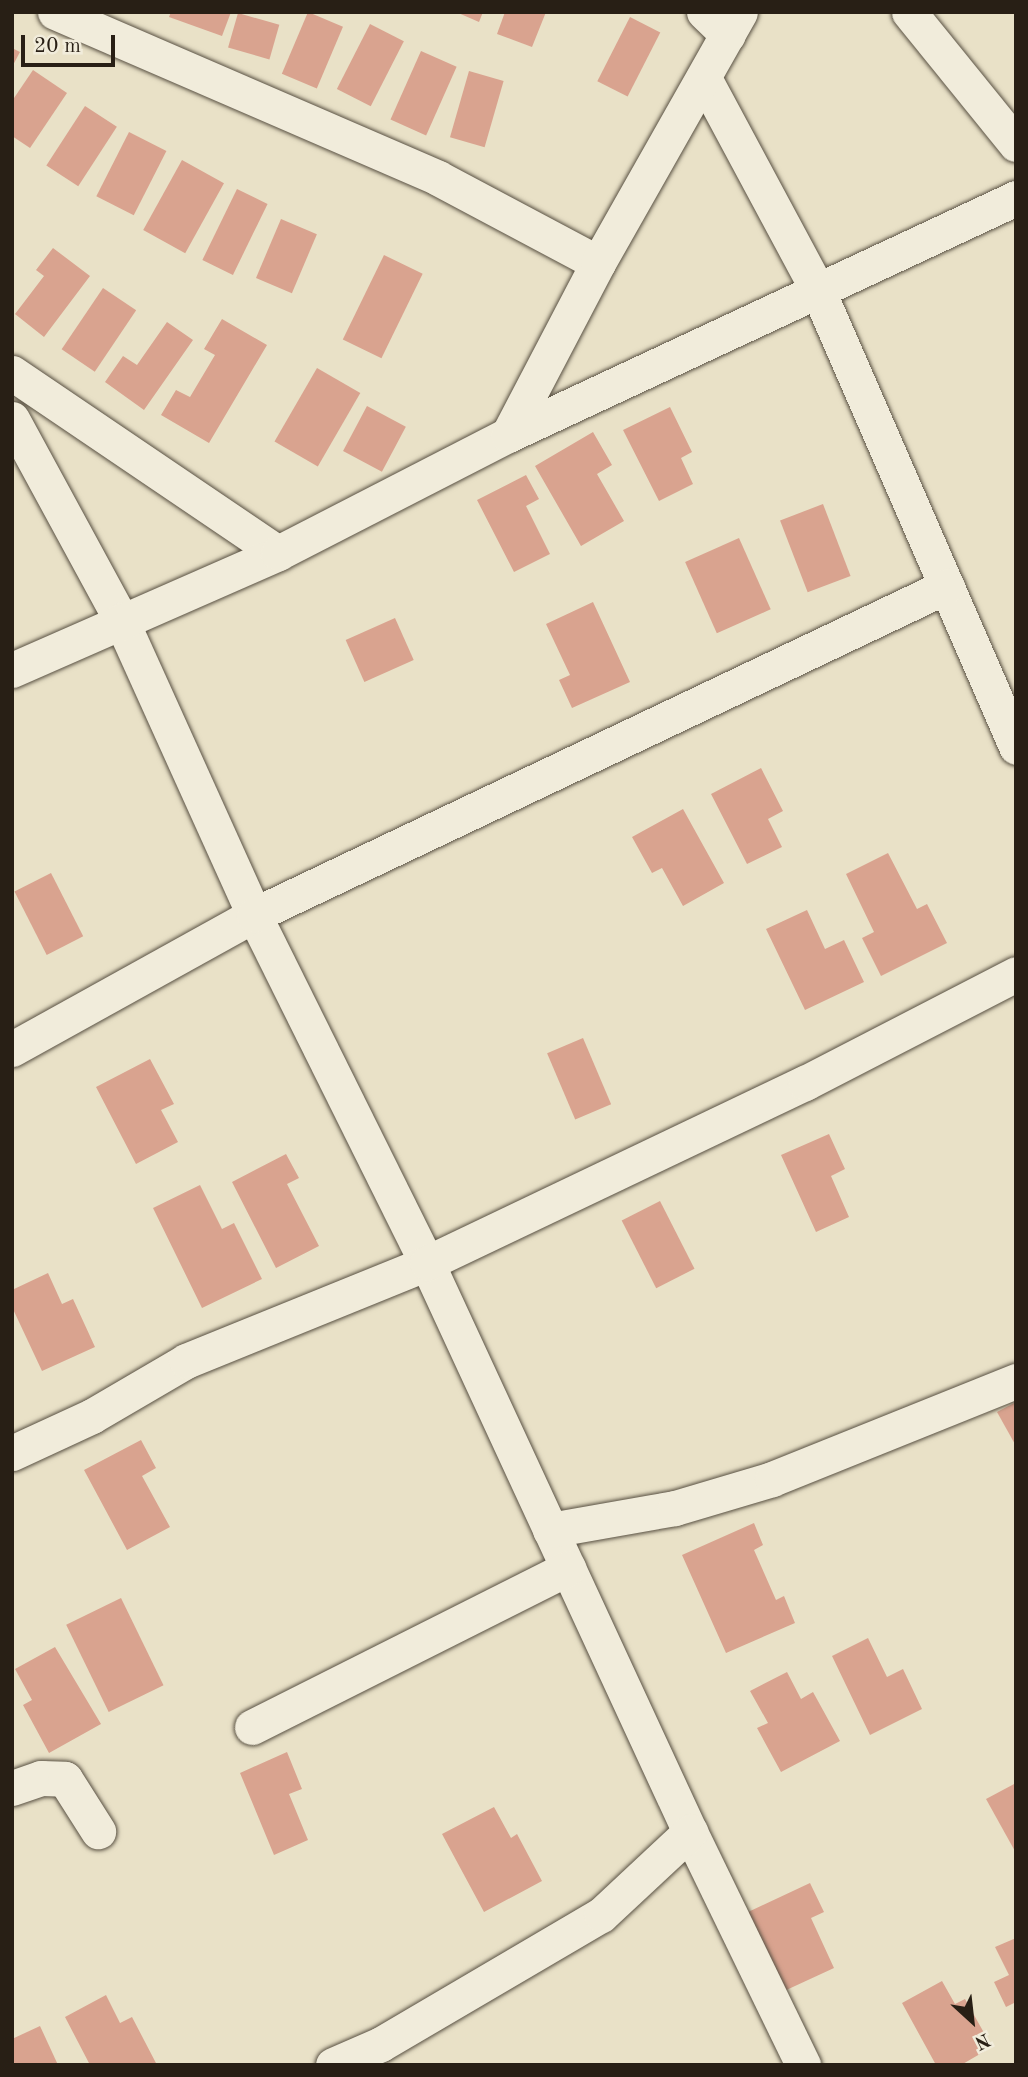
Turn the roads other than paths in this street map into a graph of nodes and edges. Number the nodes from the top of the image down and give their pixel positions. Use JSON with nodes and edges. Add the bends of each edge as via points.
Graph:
{"nodes":[{"id":1,"x":55,"y":12,"type":"edge"},
{"id":2,"x":909,"y":12,"type":"edge"},
{"id":3,"x":724,"y":20,"type":"edge"},
{"id":4,"x":705,"y":80,"type":"junction"},
{"id":5,"x":1016,"y":144,"type":"edge"},
{"id":6,"x":1016,"y":198,"type":"edge"},
{"id":7,"x":598,"y":263,"type":"junction"},
{"id":8,"x":819,"y":293,"type":"junction"},
{"id":9,"x":12,"y":373,"type":"edge"},
{"id":10,"x":12,"y":419,"type":"edge"},
{"id":11,"x":508,"y":435,"type":"junction"},
{"id":12,"x":278,"y":553,"type":"junction"},
{"id":13,"x":947,"y":586,"type":"junction"},
{"id":14,"x":121,"y":620,"type":"junction"},
{"id":15,"x":12,"y":670,"type":"edge"},
{"id":16,"x":1016,"y":747,"type":"edge"},
{"id":17,"x":254,"y":915,"type":"junction"},
{"id":18,"x":1016,"y":974,"type":"edge"},
{"id":19,"x":12,"y":1049,"type":"edge"},
{"id":20,"x":427,"y":1263,"type":"junction"},
{"id":21,"x":1016,"y":1381,"type":"edge"},
{"id":22,"x":12,"y":1452,"type":"edge"},
{"id":23,"x":550,"y":1530,"type":"junction"},
{"id":24,"x":568,"y":1568,"type":"junction"},
{"id":25,"x":252,"y":1727,"type":"dead end"},
{"id":26,"x":12,"y":1788,"type":"edge"},
{"id":27,"x":97,"y":1831,"type":"dead end"},
{"id":28,"x":690,"y":1832,"type":"junction"},
{"id":29,"x":333,"y":2065,"type":"edge"},
{"id":30,"x":803,"y":2065,"type":"edge"}],
"edges":[{"from":1,"to":7,"type":"street","via":[[438,178]]},
{"from":2,"to":5,"type":"street"},
{"from":3,"to":4,"type":"street"},
{"from":4,"to":7,"type":"street"},
{"from":4,"to":8,"type":"street"},
{"from":6,"to":8,"type":"street"},
{"from":7,"to":11,"type":"street"},
{"from":8,"to":11,"type":"street"},
{"from":8,"to":13,"type":"street"},
{"from":9,"to":12,"type":"street"},
{"from":10,"to":14,"type":"street"},
{"from":11,"to":12,"type":"street"},
{"from":12,"to":14,"type":"street"},
{"from":13,"to":16,"type":"street"},
{"from":13,"to":17,"type":"street"},
{"from":14,"to":15,"type":"street"},
{"from":14,"to":17,"type":"street"},
{"from":17,"to":19,"type":"street"},
{"from":17,"to":20,"type":"street"},
{"from":18,"to":20,"type":"street","via":[[804,1083]]},
{"from":20,"to":22,"type":"street","via":[[186,1361],[92,1416]]},
{"from":20,"to":23,"type":"street"},
{"from":21,"to":23,"type":"street","via":[[772,1479],[675,1508]]},
{"from":23,"to":24,"type":"street"},
{"from":24,"to":25,"type":"street"},
{"from":24,"to":28,"type":"street"},
{"from":26,"to":27,"type":"street","via":[[41,1778],[65,1779]]},
{"from":28,"to":29,"type":"street","via":[[601,1915],[381,2044]]},
{"from":28,"to":30,"type":"street"}]}
